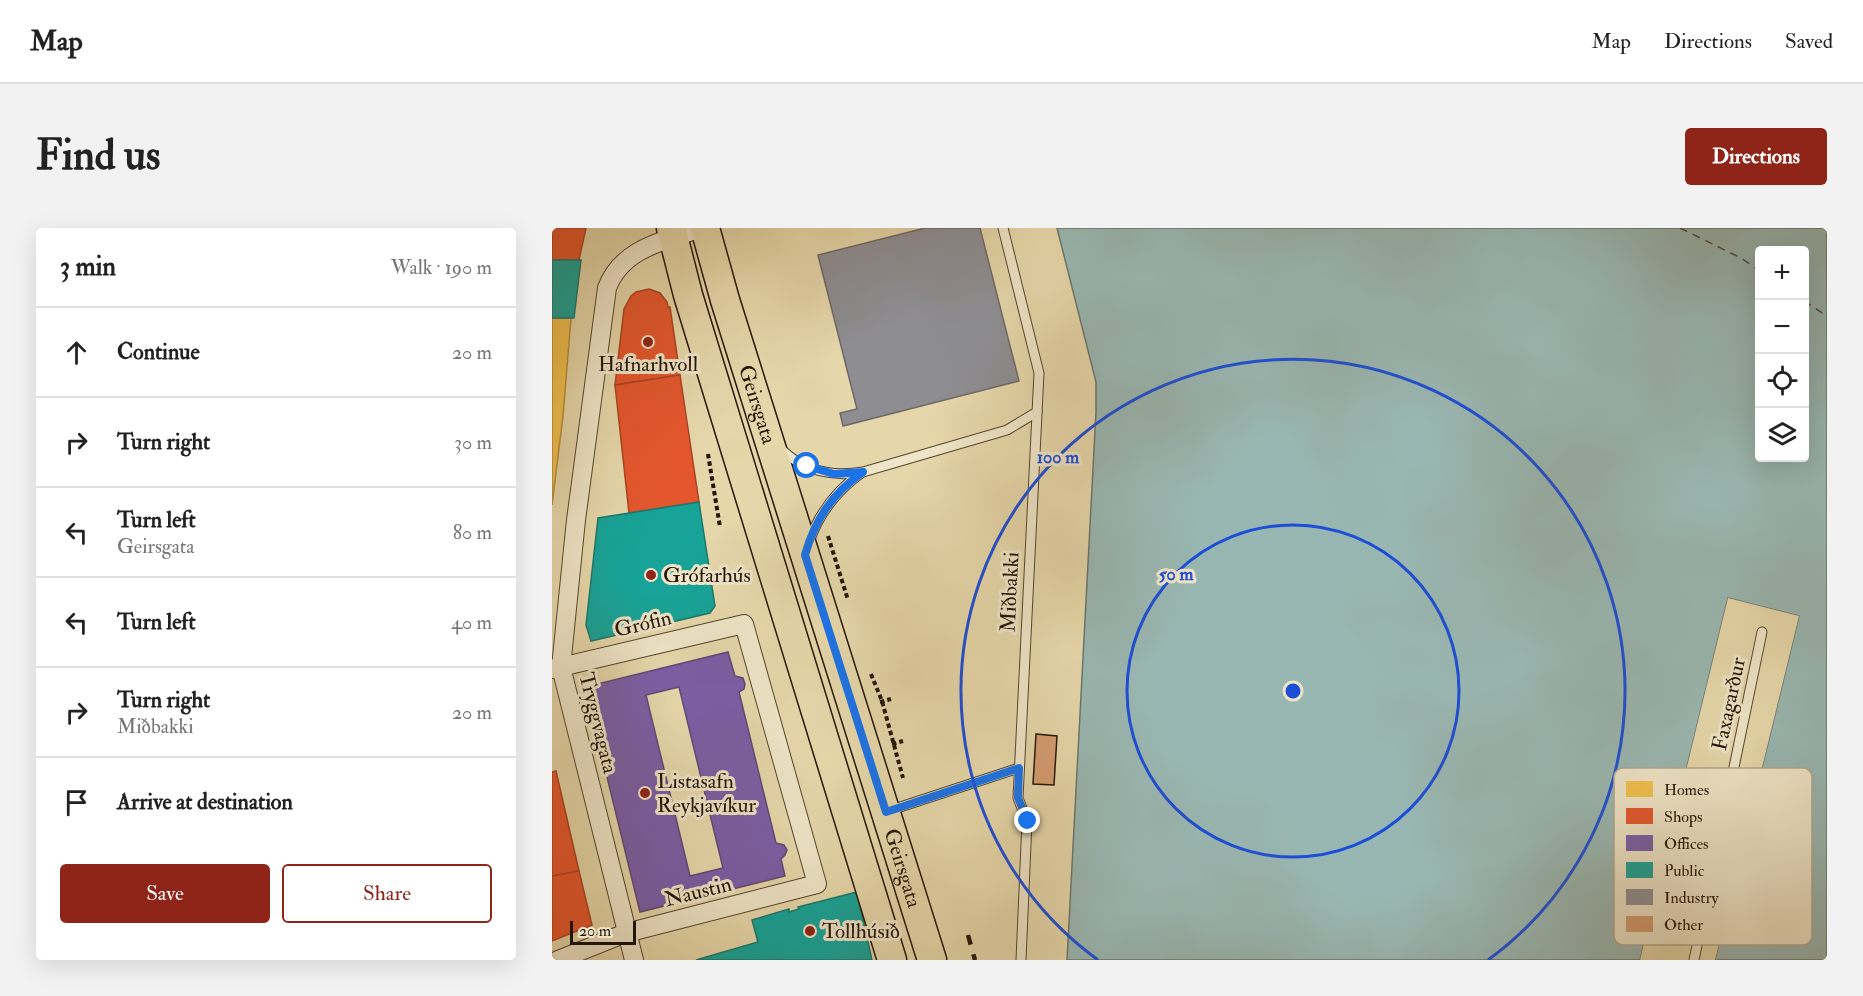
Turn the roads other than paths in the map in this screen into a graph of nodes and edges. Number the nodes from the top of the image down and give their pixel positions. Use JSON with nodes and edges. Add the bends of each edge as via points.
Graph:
{"nodes":[{"id":1,"x":703,"y":228,"type":"edge"},
{"id":2,"x":1003,"y":228,"type":"edge"},
{"id":3,"x":672,"y":233,"type":"edge"},
{"id":4,"x":1037,"y":412,"type":"junction"},
{"id":5,"x":767,"y":432,"type":"junction"},
{"id":6,"x":863,"y":472,"type":"junction"},
{"id":7,"x":805,"y":555,"type":"junction"},
{"id":8,"x":1762,"y":632,"type":"dead end"},
{"id":9,"x":556,"y":668,"type":"edge"},
{"id":10,"x":1019,"y":768,"type":"junction"},
{"id":11,"x":1734,"y":768,"type":"edge"},
{"id":12,"x":886,"y":812,"type":"junction"},
{"id":13,"x":817,"y":884,"type":"joint"},
{"id":14,"x":627,"y":933,"type":"junction"},
{"id":15,"x":1697,"y":945,"type":"edge"},
{"id":16,"x":558,"y":960,"type":"edge"},
{"id":17,"x":634,"y":960,"type":"edge"},
{"id":18,"x":892,"y":960,"type":"edge"},
{"id":19,"x":932,"y":960,"type":"edge"},
{"id":20,"x":1021,"y":960,"type":"edge"},
{"id":21,"x":1694,"y":960,"type":"edge"}],
"edges":[{"from":1,"to":3,"type":"street","name":"Tryggvagata"},
{"from":1,"to":5,"type":"main road","name":"Geirsgata"},
{"from":2,"to":4,"type":"lane","name":"Miðbakki","via":[[1039,373]]},
{"from":3,"to":9,"type":"street","name":"Tryggvagata","via":[[628,257],[611,275],[607,288]]},
{"from":3,"to":18,"type":"main road","name":"Geirsgata"},
{"from":4,"to":6,"type":"lane","via":[[1007,430]]},
{"from":4,"to":10,"type":"lane","name":"Miðbakki"},
{"from":5,"to":6,"type":"lane","via":[[784,452],[807,466],[834,474]]},
{"from":5,"to":7,"type":"main road","name":"Geirsgata"},
{"from":6,"to":7,"type":"lane","via":[[827,505]]},
{"from":7,"to":12,"type":"main road","name":"Geirsgata"},
{"from":8,"to":11,"type":"lane","name":"Faxagarður"},
{"from":9,"to":13,"type":"street","name":"Grófin","via":[[744,624]]},
{"from":9,"to":14,"type":"street","name":"Tryggvagata"},
{"from":10,"to":12,"type":"lane"},
{"from":10,"to":20,"type":"lane","name":"Miðbakki","via":[[1018,798],[1028,821]]},
{"from":12,"to":19,"type":"main road","name":"Geirsgata"},
{"from":13,"to":14,"type":"street","name":"Naustin"},
{"from":14,"to":16,"type":"street","name":"Naustin"},
{"from":14,"to":17,"type":"street","name":"Tryggvagata"},
{"from":15,"to":21,"type":"lane","name":"Faxagarður"}]}
